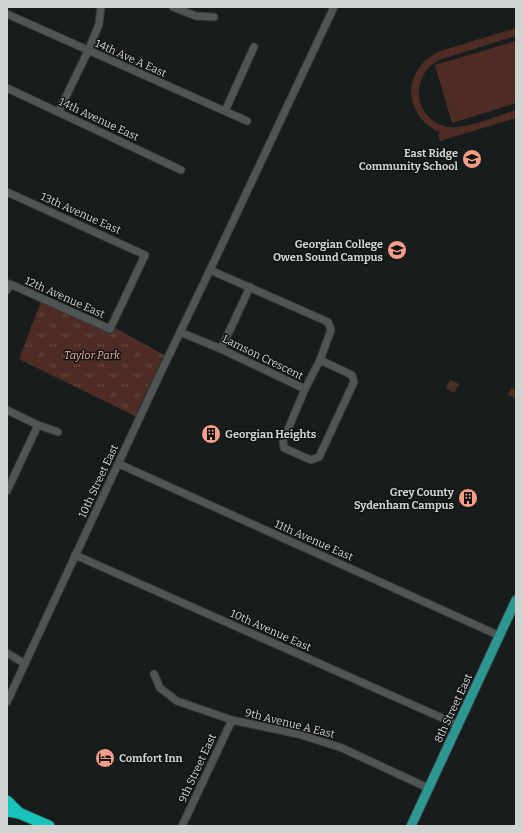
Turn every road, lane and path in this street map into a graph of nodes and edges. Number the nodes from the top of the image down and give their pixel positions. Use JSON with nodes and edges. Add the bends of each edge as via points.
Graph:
{"nodes":[{"id":1,"x":101,"y":7,"type":"edge"},
{"id":2,"x":173,"y":7,"type":"edge"},
{"id":3,"x":334,"y":7,"type":"edge"},
{"id":4,"x":7,"y":14,"type":"edge"},
{"id":5,"x":214,"y":17,"type":"dead end"},
{"id":6,"x":254,"y":47,"type":"dead end"},
{"id":7,"x":88,"y":51,"type":"junction"},
{"id":8,"x":7,"y":88,"type":"edge"},
{"id":9,"x":225,"y":111,"type":"junction"},
{"id":10,"x":59,"y":112,"type":"junction"},
{"id":11,"x":246,"y":121,"type":"dead end"},
{"id":12,"x":181,"y":170,"type":"dead end"},
{"id":13,"x":7,"y":192,"type":"edge"},
{"id":14,"x":210,"y":270,"type":"junction"},
{"id":15,"x":8,"y":287,"type":"edge"},
{"id":16,"x":250,"y":287,"type":"junction"},
{"id":17,"x":110,"y":329,"type":"joint"},
{"id":18,"x":180,"y":332,"type":"junction"},
{"id":19,"x":221,"y":348,"type":"junction"},
{"id":20,"x":320,"y":360,"type":"junction"},
{"id":21,"x":305,"y":389,"type":"junction"},
{"id":22,"x":7,"y":410,"type":"edge"},
{"id":23,"x":38,"y":425,"type":"junction"},
{"id":24,"x":58,"y":432,"type":"dead end"},
{"id":25,"x":119,"y":464,"type":"junction"},
{"id":26,"x":7,"y":491,"type":"edge"},
{"id":27,"x":76,"y":555,"type":"junction"},
{"id":28,"x":516,"y":600,"type":"edge"},
{"id":29,"x":500,"y":636,"type":"junction"},
{"id":30,"x":7,"y":653,"type":"edge"},
{"id":31,"x":25,"y":664,"type":"junction"},
{"id":32,"x":154,"y":674,"type":"dead end"},
{"id":33,"x":7,"y":702,"type":"edge"},
{"id":34,"x":232,"y":720,"type":"junction"},
{"id":35,"x":458,"y":726,"type":"junction"},
{"id":36,"x":428,"y":788,"type":"junction"},
{"id":37,"x":7,"y":801,"type":"edge"},
{"id":38,"x":7,"y":811,"type":"edge"},
{"id":39,"x":19,"y":812,"type":"junction"},
{"id":40,"x":49,"y":826,"type":"edge"},
{"id":41,"x":182,"y":826,"type":"edge"},
{"id":42,"x":411,"y":826,"type":"edge"}],
"edges":[{"from":1,"to":7,"type":"street","via":[[99,24]]},
{"from":2,"to":5,"type":"street","via":[[196,16]]},
{"from":3,"to":14,"type":"street","name":"10th Street East"},
{"from":4,"to":7,"type":"street","name":"14th Ave A East"},
{"from":6,"to":9,"type":"street"},
{"from":7,"to":9,"type":"street","name":"14th Ave A East"},
{"from":7,"to":10,"type":"street"},
{"from":8,"to":10,"type":"street","name":"14th Avenue East"},
{"from":9,"to":11,"type":"street","name":"14th Ave A East"},
{"from":10,"to":12,"type":"street","name":"14th Avenue East"},
{"from":13,"to":17,"type":"street","name":"13th Avenue East","via":[[145,255]]},
{"from":14,"to":16,"type":"street","name":"Lamson Crescent"},
{"from":14,"to":18,"type":"street","name":"10th Street East"},
{"from":15,"to":17,"type":"street","name":"12th Avenue East"},
{"from":16,"to":19,"type":"street"},
{"from":16,"to":20,"type":"street","name":"Lamson Crescent","via":[[328,322],[330,330]]},
{"from":18,"to":19,"type":"street","name":"Lamson Crescent"},
{"from":18,"to":25,"type":"street","name":"10th Street East"},
{"from":19,"to":21,"type":"street","name":"Lamson Crescent"},
{"from":20,"to":21,"type":"street","name":"Lamson Crescent"},
{"from":20,"to":21,"type":"street","via":[[352,375],[354,382],[320,457],[311,460],[284,448],[283,441]]},
{"from":22,"to":23,"type":"street"},
{"from":23,"to":24,"type":"street"},
{"from":23,"to":26,"type":"street"},
{"from":25,"to":27,"type":"street","name":"10th Street East"},
{"from":25,"to":29,"type":"street","name":"11th Avenue East"},
{"from":27,"to":31,"type":"street","name":"10th Street East"},
{"from":27,"to":35,"type":"street","name":"10th Avenue East"},
{"from":28,"to":29,"type":"main road","name":"8th Street East"},
{"from":29,"to":35,"type":"main road","name":"8th Street East"},
{"from":30,"to":31,"type":"street"},
{"from":31,"to":33,"type":"street","name":"10th Street East"},
{"from":32,"to":34,"type":"street","name":"9th Avenue A East","via":[[160,688],[177,701]]},
{"from":34,"to":36,"type":"street","name":"9th Avenue A East","via":[[298,734],[342,748]]},
{"from":34,"to":41,"type":"street","name":"9th Street East"},
{"from":35,"to":36,"type":"main road","name":"8th Street East"},
{"from":36,"to":42,"type":"main road","name":"8th Street East"},
{"from":37,"to":39,"type":"highway"},
{"from":38,"to":39,"type":"highway"},
{"from":39,"to":40,"type":"highway"}]}
